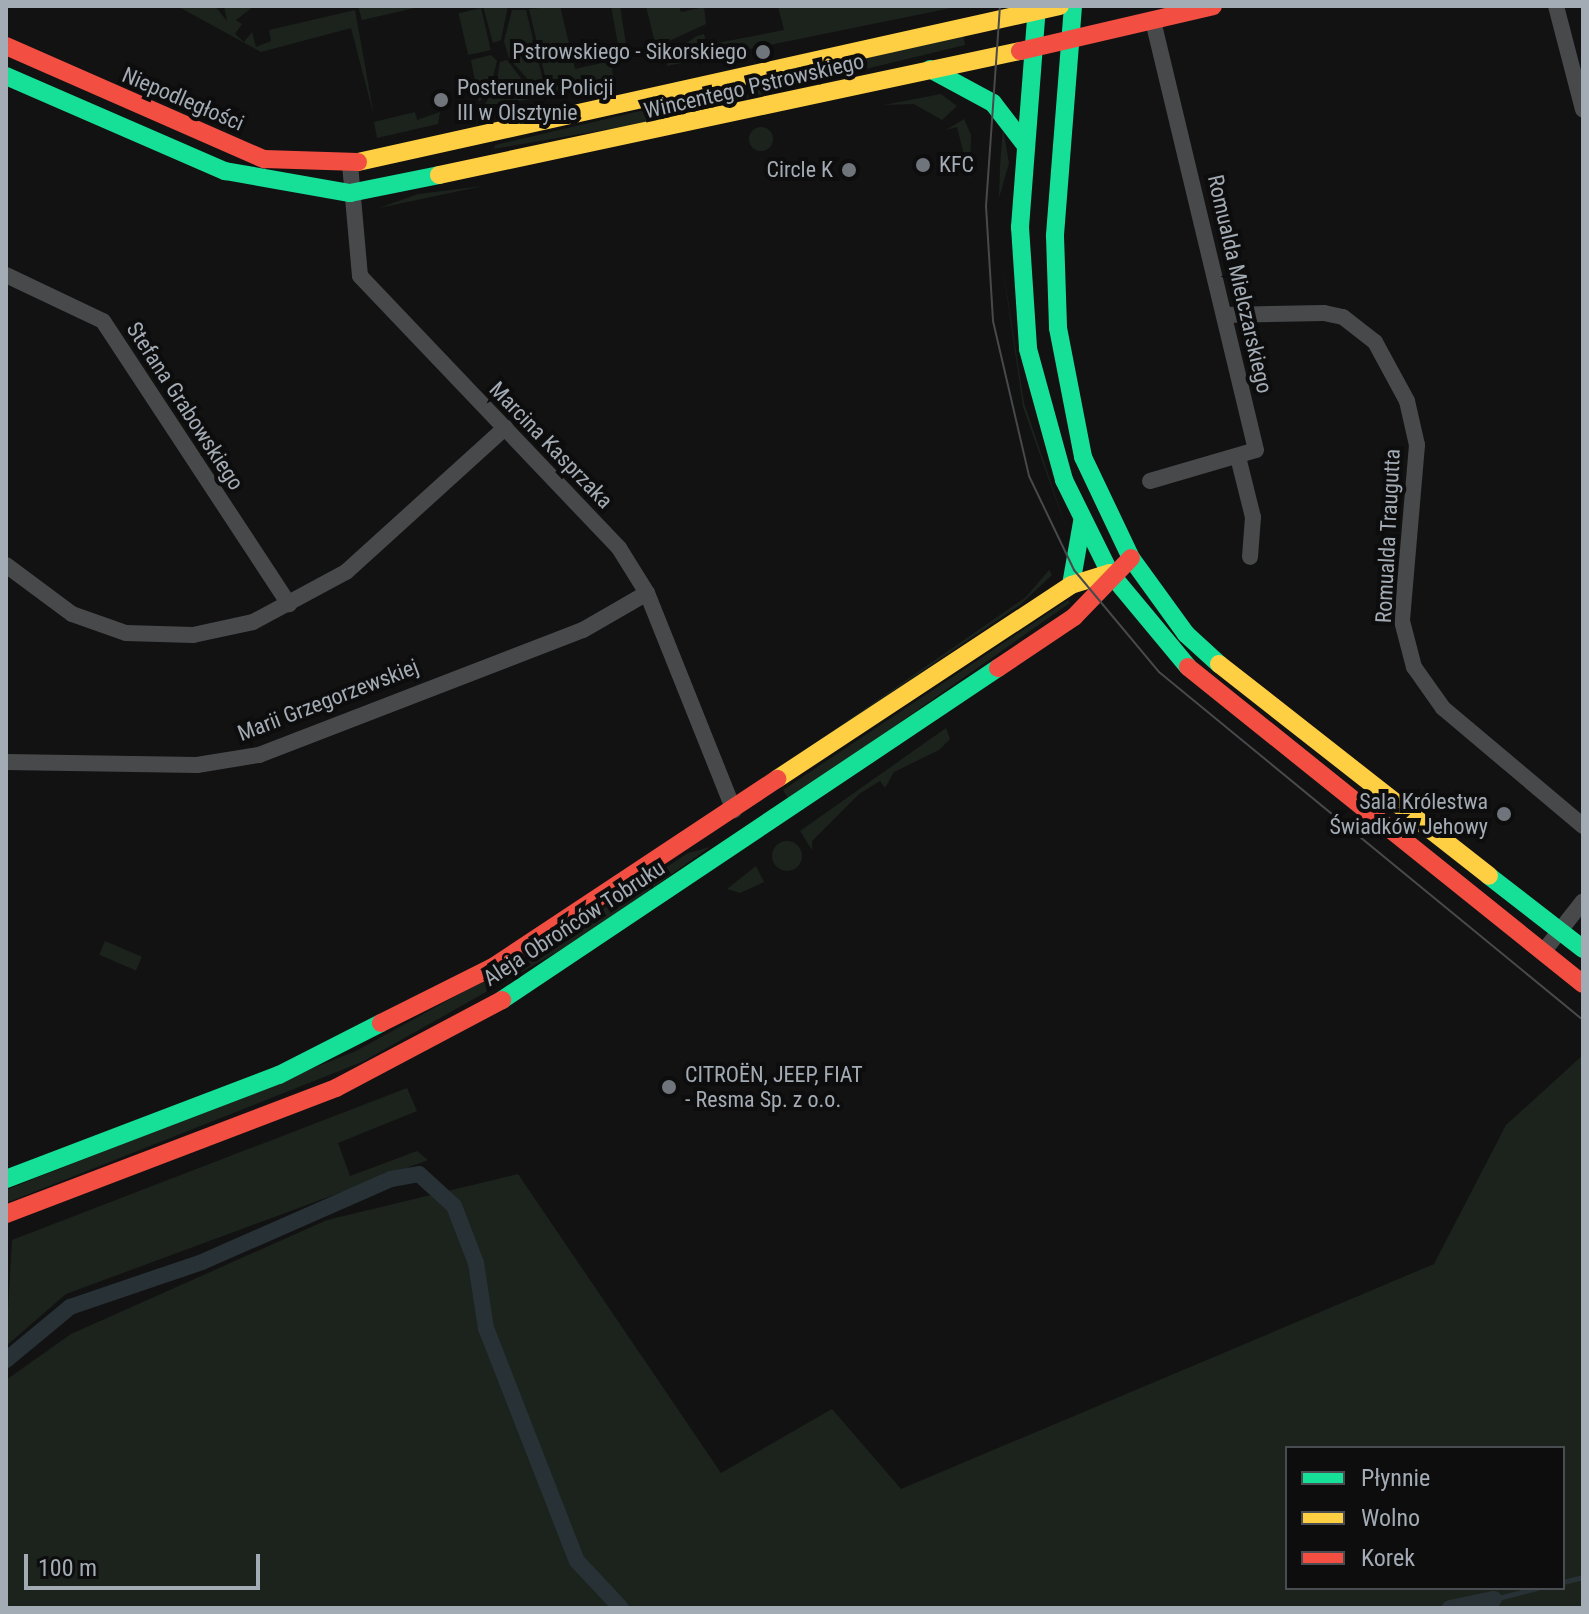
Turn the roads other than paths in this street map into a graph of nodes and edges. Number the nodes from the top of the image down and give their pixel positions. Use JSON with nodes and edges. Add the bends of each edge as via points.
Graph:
{"nodes":[{"id":1,"x":1060,"y":6,"type":"edge"},
{"id":2,"x":1073,"y":6,"type":"edge"},
{"id":3,"x":1213,"y":6,"type":"edge"},
{"id":4,"x":1556,"y":6,"type":"edge"},
{"id":5,"x":1036,"y":8,"type":"edge"},
{"id":6,"x":1153,"y":20,"type":"junction"},
{"id":7,"x":1069,"y":38,"type":"junction"},
{"id":8,"x":6,"y":46,"type":"edge"},
{"id":9,"x":1033,"y":47,"type":"junction"},
{"id":10,"x":930,"y":69,"type":"junction"},
{"id":11,"x":6,"y":76,"type":"edge"},
{"id":12,"x":1583,"y":110,"type":"edge"},
{"id":13,"x":479,"y":137,"type":"junction"},
{"id":14,"x":1026,"y":146,"type":"junction"},
{"id":15,"x":350,"y":164,"type":"junction"},
{"id":16,"x":485,"y":170,"type":"junction"},
{"id":17,"x":350,"y":193,"type":"junction"},
{"id":18,"x":6,"y":275,"type":"edge"},
{"id":19,"x":1224,"y":315,"type":"junction"},
{"id":20,"x":505,"y":428,"type":"junction"},
{"id":21,"x":1239,"y":461,"type":"junction"},
{"id":22,"x":1150,"y":481,"type":"dead end"},
{"id":23,"x":1082,"y":522,"type":"junction"},
{"id":24,"x":1250,"y":557,"type":"dead end"},
{"id":25,"x":1131,"y":558,"type":"junction"},
{"id":26,"x":6,"y":565,"type":"edge"},
{"id":27,"x":1110,"y":573,"type":"junction"},
{"id":28,"x":1071,"y":585,"type":"junction"},
{"id":29,"x":647,"y":593,"type":"junction"},
{"id":30,"x":289,"y":604,"type":"junction"},
{"id":31,"x":6,"y":762,"type":"edge"},
{"id":32,"x":734,"y":810,"type":"junction"},
{"id":33,"x":1583,"y":826,"type":"edge"},
{"id":34,"x":1583,"y":901,"type":"edge"},
{"id":35,"x":1561,"y":931,"type":"junction"},
{"id":36,"x":1583,"y":949,"type":"edge"},
{"id":37,"x":1544,"y":951,"type":"junction"},
{"id":38,"x":1583,"y":984,"type":"edge"},
{"id":39,"x":6,"y":1179,"type":"edge"},
{"id":40,"x":6,"y":1214,"type":"edge"}],
"edges":[{"from":1,"to":5,"type":"main road","name":"Wincentego Pstrowskiego"},
{"from":2,"to":7,"type":"main road"},
{"from":3,"to":6,"type":"main road"},
{"from":4,"to":12,"type":"street"},
{"from":5,"to":9,"type":"main road"},
{"from":5,"to":13,"type":"main road","name":"Wincentego Pstrowskiego"},
{"from":6,"to":7,"type":"main road"},
{"from":6,"to":19,"type":"street","name":"Romualda Mielczarskiego"},
{"from":7,"to":9,"type":"main road","name":"Wincentego Pstrowskiego"},
{"from":7,"to":25,"type":"main road","via":[[1055,236],[1062,366],[1083,457]]},
{"from":8,"to":15,"type":"main road","name":"Niepodległości","via":[[220,144],[264,159]]},
{"from":9,"to":10,"type":"main road","name":"Wincentego Pstrowskiego"},
{"from":9,"to":14,"type":"main road"},
{"from":10,"to":14,"type":"main road","via":[[993,103]]},
{"from":10,"to":16,"type":"main road","name":"Wincentego Pstrowskiego"},
{"from":11,"to":17,"type":"main road","via":[[225,171]]},
{"from":13,"to":15,"type":"main road","name":"Wincentego Pstrowskiego"},
{"from":13,"to":16,"type":"street"},
{"from":14,"to":23,"type":"main road","via":[[1020,227],[1028,349],[1049,439]]},
{"from":15,"to":17,"type":"street","name":"Marcina Kasprzaka"},
{"from":16,"to":17,"type":"main road","name":"Wincentego Pstrowskiego"},
{"from":17,"to":20,"type":"street","name":"Marcina Kasprzaka","via":[[360,276]]},
{"from":18,"to":30,"type":"street","name":"Stefana Grabowskiego","via":[[103,321]]},
{"from":19,"to":21,"type":"street","name":"Romualda Mielczarskiego","via":[[1256,450]]},
{"from":19,"to":33,"type":"street","name":"Romualda Traugutta","via":[[1299,310],[1343,317],[1389,362],[1417,445],[1402,607],[1414,667],[1443,708]]},
{"from":20,"to":29,"type":"street","name":"Marcina Kasprzaka","via":[[619,548]]},
{"from":20,"to":30,"type":"street","via":[[391,537]]},
{"from":21,"to":22,"type":"street"},
{"from":21,"to":24,"type":"street","via":[[1253,517]]},
{"from":23,"to":27,"type":"main road"},
{"from":23,"to":28,"type":"main road"},
{"from":25,"to":27,"type":"main road","name":"Aleja Obrońców Tobruku"},
{"from":25,"to":35,"type":"main road","via":[[1178,625],[1230,674]]},
{"from":26,"to":30,"type":"street","via":[[72,614],[126,633],[193,635],[253,622]]},
{"from":27,"to":28,"type":"main road","name":"Aleja Obrońców Tobruku"},
{"from":27,"to":37,"type":"main road","via":[[1144,621],[1208,687]]},
{"from":27,"to":40,"type":"main road","name":"Aleja Obrońców Tobruku","via":[[1074,617],[511,995],[336,1088]]},
{"from":28,"to":32,"type":"main road","name":"Aleja Obrońców Tobruku"},
{"from":29,"to":31,"type":"street","name":"Marii Grzegorzewskiej","via":[[583,630],[259,755],[197,765]]},
{"from":29,"to":32,"type":"street","name":"Marcina Kasprzaka"},
{"from":32,"to":39,"type":"main road","name":"Aleja Obrońców Tobruku","via":[[493,967],[341,1047]]},
{"from":34,"to":35,"type":"street"},
{"from":35,"to":36,"type":"main road"},
{"from":35,"to":37,"type":"street"},
{"from":37,"to":38,"type":"main road"}]}
